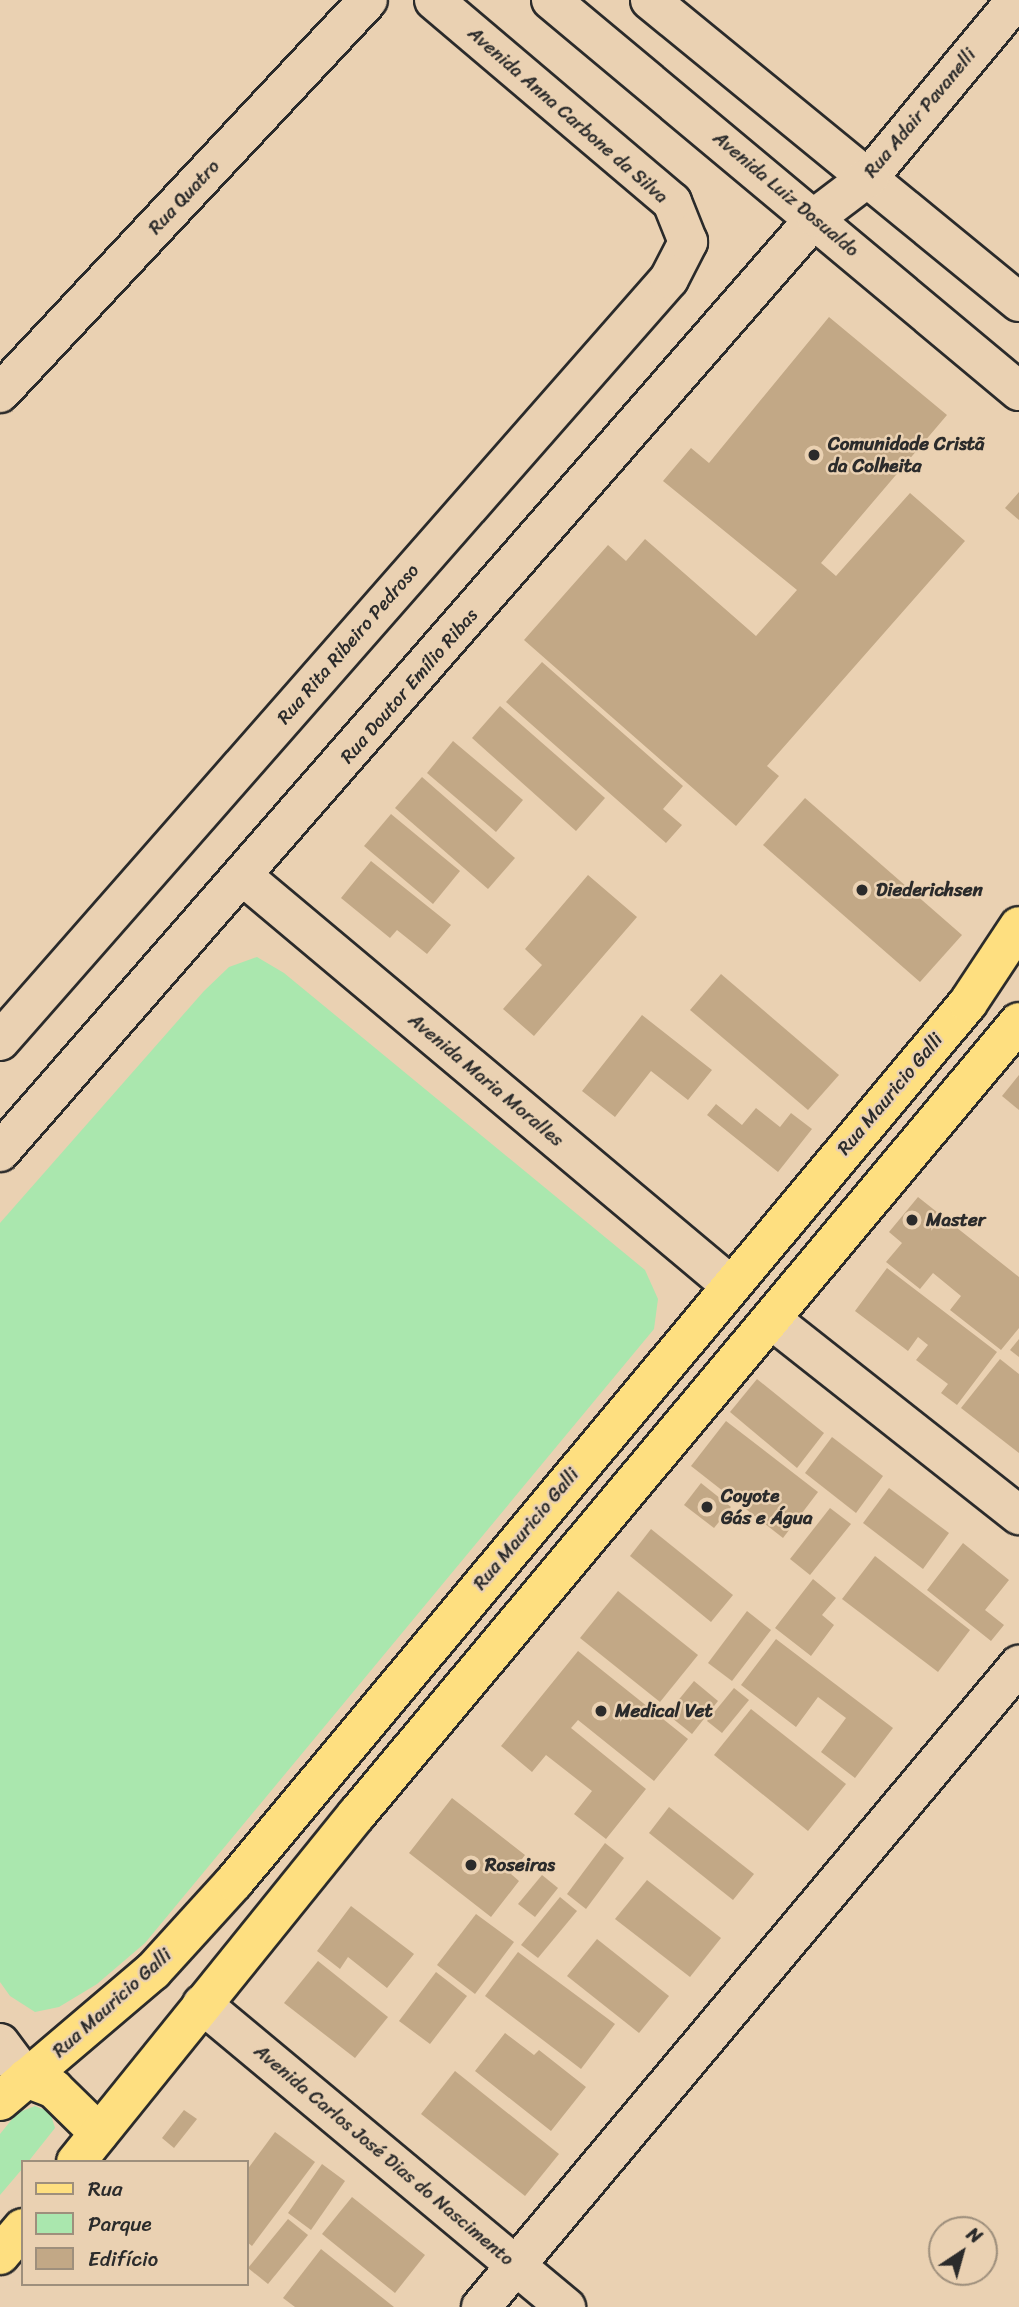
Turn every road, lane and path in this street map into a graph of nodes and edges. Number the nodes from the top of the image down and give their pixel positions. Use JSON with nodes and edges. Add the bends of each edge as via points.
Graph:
{"nodes":[{"id":1,"x":368,"y":0,"type":"edge"},
{"id":2,"x":434,"y":0,"type":"edge"},
{"id":3,"x":551,"y":0,"type":"edge"},
{"id":4,"x":1016,"y":0,"type":"edge"},
{"id":5,"x":657,"y":2,"type":"edge"},
{"id":6,"x":870,"y":176,"type":"junction"},
{"id":7,"x":816,"y":217,"type":"junction"},
{"id":8,"x":688,"y":242,"type":"joint"},
{"id":9,"x":1019,"y":302,"type":"edge"},
{"id":10,"x":1019,"y":391,"type":"edge"},
{"id":11,"x":0,"y":393,"type":"edge"},
{"id":12,"x":244,"y":877,"type":"junction"},
{"id":13,"x":1019,"y":926,"type":"edge"},
{"id":14,"x":1019,"y":1022,"type":"edge"},
{"id":15,"x":0,"y":1041,"type":"edge"},
{"id":16,"x":0,"y":1152,"type":"edge"},
{"id":17,"x":729,"y":1284,"type":"junction"},
{"id":18,"x":772,"y":1320,"type":"junction"},
{"id":19,"x":1019,"y":1515,"type":"edge"},
{"id":20,"x":1019,"y":1665,"type":"edge"},
{"id":21,"x":202,"y":2004,"type":"junction"},
{"id":22,"x":0,"y":2043,"type":"edge"},
{"id":23,"x":13,"y":2090,"type":"edge"},
{"id":24,"x":88,"y":2147,"type":"edge"},
{"id":25,"x":21,"y":2230,"type":"edge"},
{"id":26,"x":0,"y":2255,"type":"edge"},
{"id":27,"x":516,"y":2264,"type":"junction"},
{"id":28,"x":481,"y":2307,"type":"edge"},
{"id":29,"x":566,"y":2307,"type":"edge"}],
"edges":[{"from":1,"to":11,"type":"street","name":"Rua Quatro"},
{"from":2,"to":8,"type":"street","name":"Avenida Anna Carbone da Silva","via":[[672,202]]},
{"from":3,"to":7,"type":"street","name":"Avenida Luiz Dosualdo"},
{"from":4,"to":6,"type":"street","name":"Rua Adair Pavanelli"},
{"from":5,"to":6,"type":"street"},
{"from":6,"to":7,"type":"street","name":"Rua Adair Pavanelli"},
{"from":6,"to":9,"type":"street"},
{"from":7,"to":10,"type":"street","name":"Avenida Luiz Dosualdo"},
{"from":7,"to":12,"type":"street","name":"Rua Doutor Emílio Ribas"},
{"from":8,"to":15,"type":"street","name":"Rua Rita Ribeiro Pedroso","via":[[669,279]]},
{"from":12,"to":16,"type":"street","name":"Rua Doutor Emílio Ribas"},
{"from":12,"to":17,"type":"street","name":"Avenida Maria Moralles"},
{"from":13,"to":17,"type":"main road","name":"Rua Mauricio Galli","via":[[968,1003]]},
{"from":14,"to":18,"type":"main road"},
{"from":17,"to":23,"type":"main road","name":"Rua Mauricio Galli","via":[[234,1882],[153,1972]]},
{"from":18,"to":19,"type":"street"},
{"from":18,"to":21,"type":"main road"},
{"from":20,"to":27,"type":"street"},
{"from":21,"to":24,"type":"main road"},
{"from":21,"to":27,"type":"street","name":"Avenida Carlos José Dias do Nascimento"},
{"from":22,"to":23,"type":"street"},
{"from":23,"to":24,"type":"main road","via":[[54,2089]]},
{"from":25,"to":26,"type":"main road"},
{"from":27,"to":28,"type":"street"},
{"from":27,"to":29,"type":"street","name":"Avenida Carlos José Dias do Nascimento"}]}
